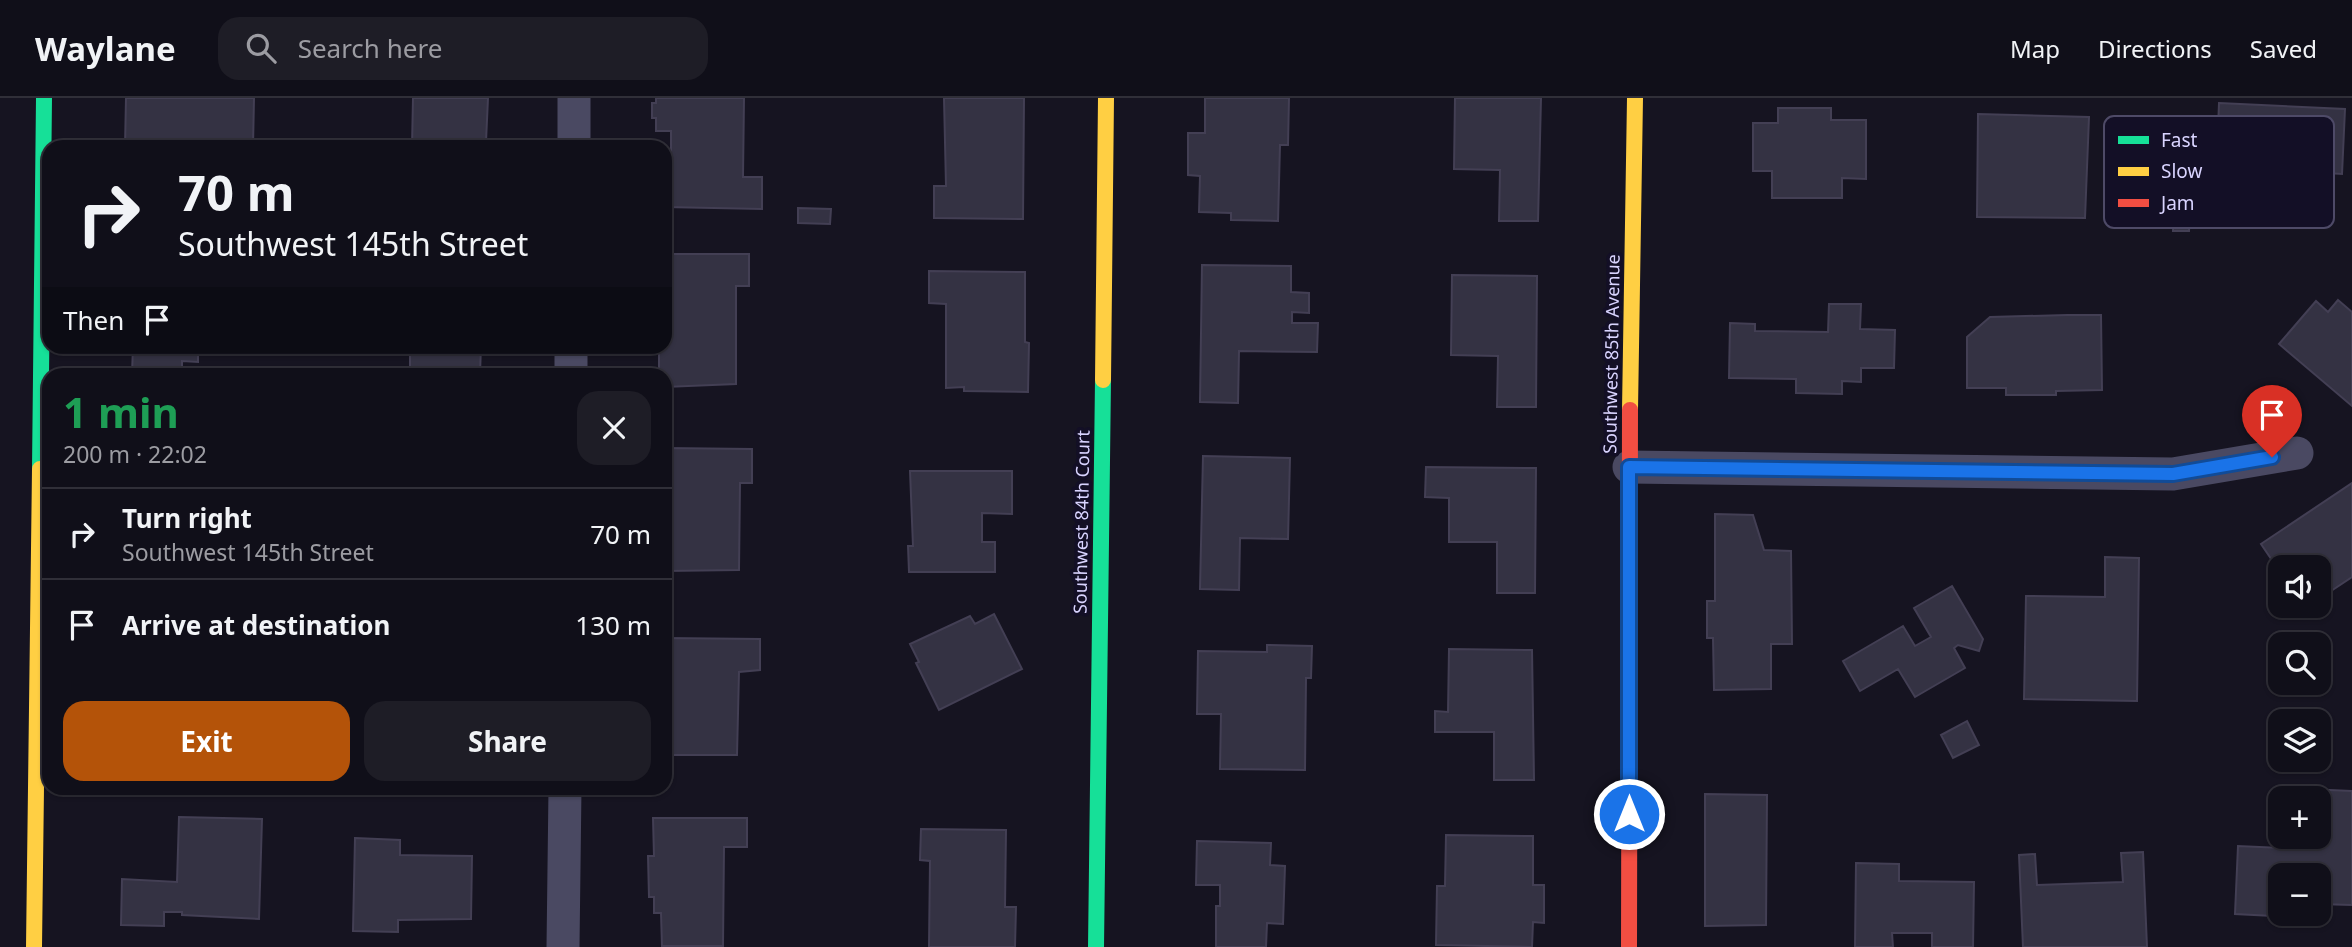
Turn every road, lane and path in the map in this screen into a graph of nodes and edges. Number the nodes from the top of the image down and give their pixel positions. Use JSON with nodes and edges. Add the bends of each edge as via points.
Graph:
{"nodes":[{"id":1,"x":44,"y":98,"type":"edge"},
{"id":2,"x":574,"y":98,"type":"edge"},
{"id":3,"x":1106,"y":98,"type":"edge"},
{"id":4,"x":1635,"y":98,"type":"edge"},
{"id":5,"x":44,"y":140,"type":"edge"},
{"id":6,"x":574,"y":140,"type":"edge"},
{"id":7,"x":42,"y":268,"type":"edge"},
{"id":8,"x":2297,"y":453,"type":"dead end"},
{"id":9,"x":1629,"y":467,"type":"junction"},
{"id":10,"x":565,"y":795,"type":"edge"},
{"id":11,"x":34,"y":947,"type":"edge"},
{"id":12,"x":563,"y":947,"type":"edge"},
{"id":13,"x":1097,"y":947,"type":"edge"},
{"id":14,"x":1629,"y":947,"type":"edge"}],
"edges":[{"from":1,"to":5,"type":"street"},
{"from":2,"to":6,"type":"street"},
{"from":3,"to":13,"type":"street","name":"Southwest 84th Court"},
{"from":4,"to":9,"type":"street","name":"Southwest 85th Avenue"},
{"from":7,"to":11,"type":"street"},
{"from":8,"to":9,"type":"street","via":[[2173,474]]},
{"from":9,"to":14,"type":"street","name":"Southwest 85th Avenue"},
{"from":10,"to":12,"type":"street"}]}
